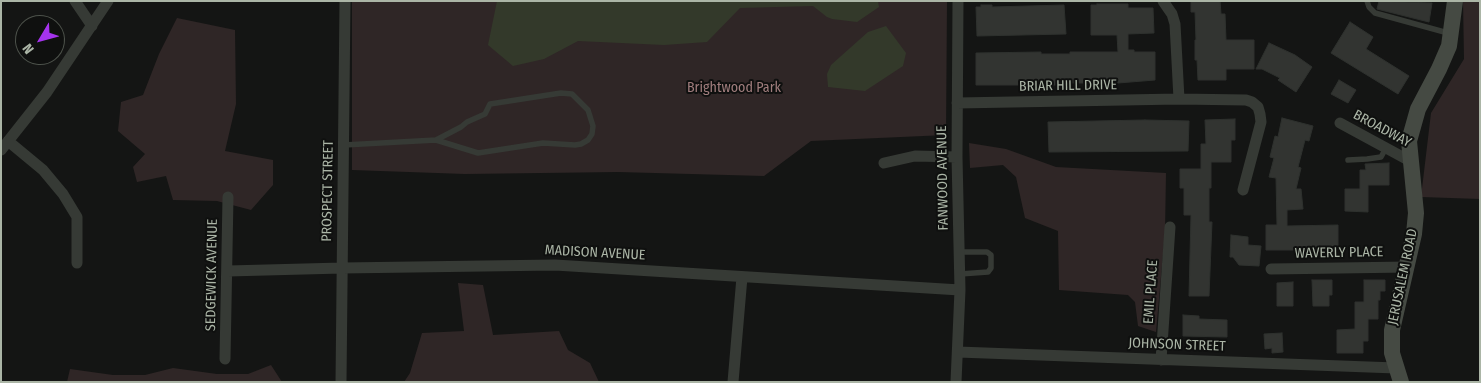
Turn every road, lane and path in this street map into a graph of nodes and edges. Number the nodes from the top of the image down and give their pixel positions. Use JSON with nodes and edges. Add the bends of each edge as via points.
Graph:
{"nodes":[{"id":1,"x":75,"y":1,"type":"edge"},
{"id":2,"x":108,"y":1,"type":"edge"},
{"id":3,"x":345,"y":1,"type":"edge"},
{"id":4,"x":1164,"y":1,"type":"edge"},
{"id":5,"x":1367,"y":1,"type":"edge"},
{"id":6,"x":1455,"y":1,"type":"edge"},
{"id":7,"x":957,"y":3,"type":"edge"},
{"id":8,"x":92,"y":26,"type":"junction"},
{"id":9,"x":1451,"y":33,"type":"junction"},
{"id":10,"x":1179,"y":99,"type":"junction"},
{"id":11,"x":957,"y":103,"type":"junction"},
{"id":12,"x":1340,"y":123,"type":"dead end"},
{"id":13,"x":436,"y":140,"type":"junction"},
{"id":14,"x":344,"y":145,"type":"junction"},
{"id":15,"x":5,"y":146,"type":"edge"},
{"id":16,"x":1386,"y":148,"type":"junction"},
{"id":17,"x":957,"y":157,"type":"junction"},
{"id":18,"x":1348,"y":160,"type":"dead end"},
{"id":19,"x":1410,"y":161,"type":"junction"},
{"id":20,"x":884,"y":164,"type":"dead end"},
{"id":21,"x":1242,"y":190,"type":"dead end"},
{"id":22,"x":228,"y":197,"type":"dead end"},
{"id":23,"x":1170,"y":227,"type":"dead end"},
{"id":24,"x":959,"y":252,"type":"junction"},
{"id":25,"x":77,"y":263,"type":"dead end"},
{"id":26,"x":1408,"y":267,"type":"junction"},
{"id":27,"x":342,"y":268,"type":"junction"},
{"id":28,"x":1271,"y":269,"type":"dead end"},
{"id":29,"x":228,"y":271,"type":"junction"},
{"id":30,"x":960,"y":274,"type":"junction"},
{"id":31,"x":742,"y":277,"type":"junction"},
{"id":32,"x":960,"y":290,"type":"junction"},
{"id":33,"x":958,"y":352,"type":"junction"},
{"id":34,"x":225,"y":357,"type":"dead end"},
{"id":35,"x":1161,"y":360,"type":"junction"},
{"id":36,"x":1398,"y":375,"type":"edge"},
{"id":37,"x":341,"y":382,"type":"edge"},
{"id":38,"x":733,"y":382,"type":"edge"},
{"id":39,"x":956,"y":382,"type":"edge"}],
"edges":[{"from":1,"to":8,"type":"street"},
{"from":2,"to":8,"type":"street"},
{"from":3,"to":14,"type":"street","name":"PROSPECT STREET"},
{"from":4,"to":10,"type":"street","via":[[1175,24]]},
{"from":5,"to":9,"type":"lane","via":[[1375,13]]},
{"from":6,"to":9,"type":"street","name":"JERUSALEM ROAD"},
{"from":7,"to":11,"type":"street","name":"FANWOOD AVENUE"},
{"from":8,"to":15,"type":"street"},
{"from":9,"to":19,"type":"street","name":"JERUSALEM ROAD","via":[[1439,70],[1411,127]]},
{"from":10,"to":11,"type":"street","name":"BRIAR HILL DRIVE"},
{"from":10,"to":21,"type":"street","name":"BRIAR HILL DRIVE","via":[[1246,100],[1258,107],[1261,122]]},
{"from":11,"to":17,"type":"street","name":"FANWOOD AVENUE"},
{"from":12,"to":16,"type":"street","name":"BROADWAY"},
{"from":13,"to":13,"type":"lane","via":[[485,114],[490,104],[561,93],[572,94],[588,110],[593,126],[588,140],[575,145],[543,143],[478,153]]},
{"from":13,"to":14,"type":"lane"},
{"from":14,"to":27,"type":"street","name":"PROSPECT STREET"},
{"from":15,"to":25,"type":"street","via":[[43,170],[63,194],[76,217]]},
{"from":16,"to":18,"type":"lane","via":[[1381,157]]},
{"from":16,"to":19,"type":"street","name":"BROADWAY"},
{"from":17,"to":20,"type":"street","via":[[915,156]]},
{"from":17,"to":24,"type":"street","name":"FANWOOD AVENUE"},
{"from":19,"to":26,"type":"street","name":"JERUSALEM ROAD","via":[[1416,213]]},
{"from":22,"to":29,"type":"street","name":"SEDGEWICK AVENUE"},
{"from":23,"to":35,"type":"street","name":"EMIL PLACE"},
{"from":24,"to":30,"type":"street","name":"FANWOOD AVENUE"},
{"from":24,"to":30,"type":"lane","via":[[987,252],[991,255],[988,272]]},
{"from":26,"to":28,"type":"street","name":"WAVERLY PLACE"},
{"from":26,"to":36,"type":"street","name":"JERUSALEM ROAD","via":[[1392,330],[1392,353]]},
{"from":27,"to":29,"type":"street","name":"MADISON AVENUE"},
{"from":27,"to":31,"type":"street","name":"MADISON AVENUE","via":[[555,265]]},
{"from":27,"to":37,"type":"street","name":"PROSPECT STREET"},
{"from":29,"to":34,"type":"street","name":"SEDGEWICK AVENUE"},
{"from":30,"to":32,"type":"street","name":"FANWOOD AVENUE"},
{"from":31,"to":32,"type":"street","name":"MADISON AVENUE"},
{"from":31,"to":38,"type":"street"},
{"from":32,"to":33,"type":"street","name":"FANWOOD AVENUE"},
{"from":33,"to":35,"type":"street","name":"JOHNSON STREET"},
{"from":33,"to":39,"type":"street","name":"FANWOOD AVENUE"},
{"from":35,"to":36,"type":"street","name":"JOHNSON STREET"}]}
